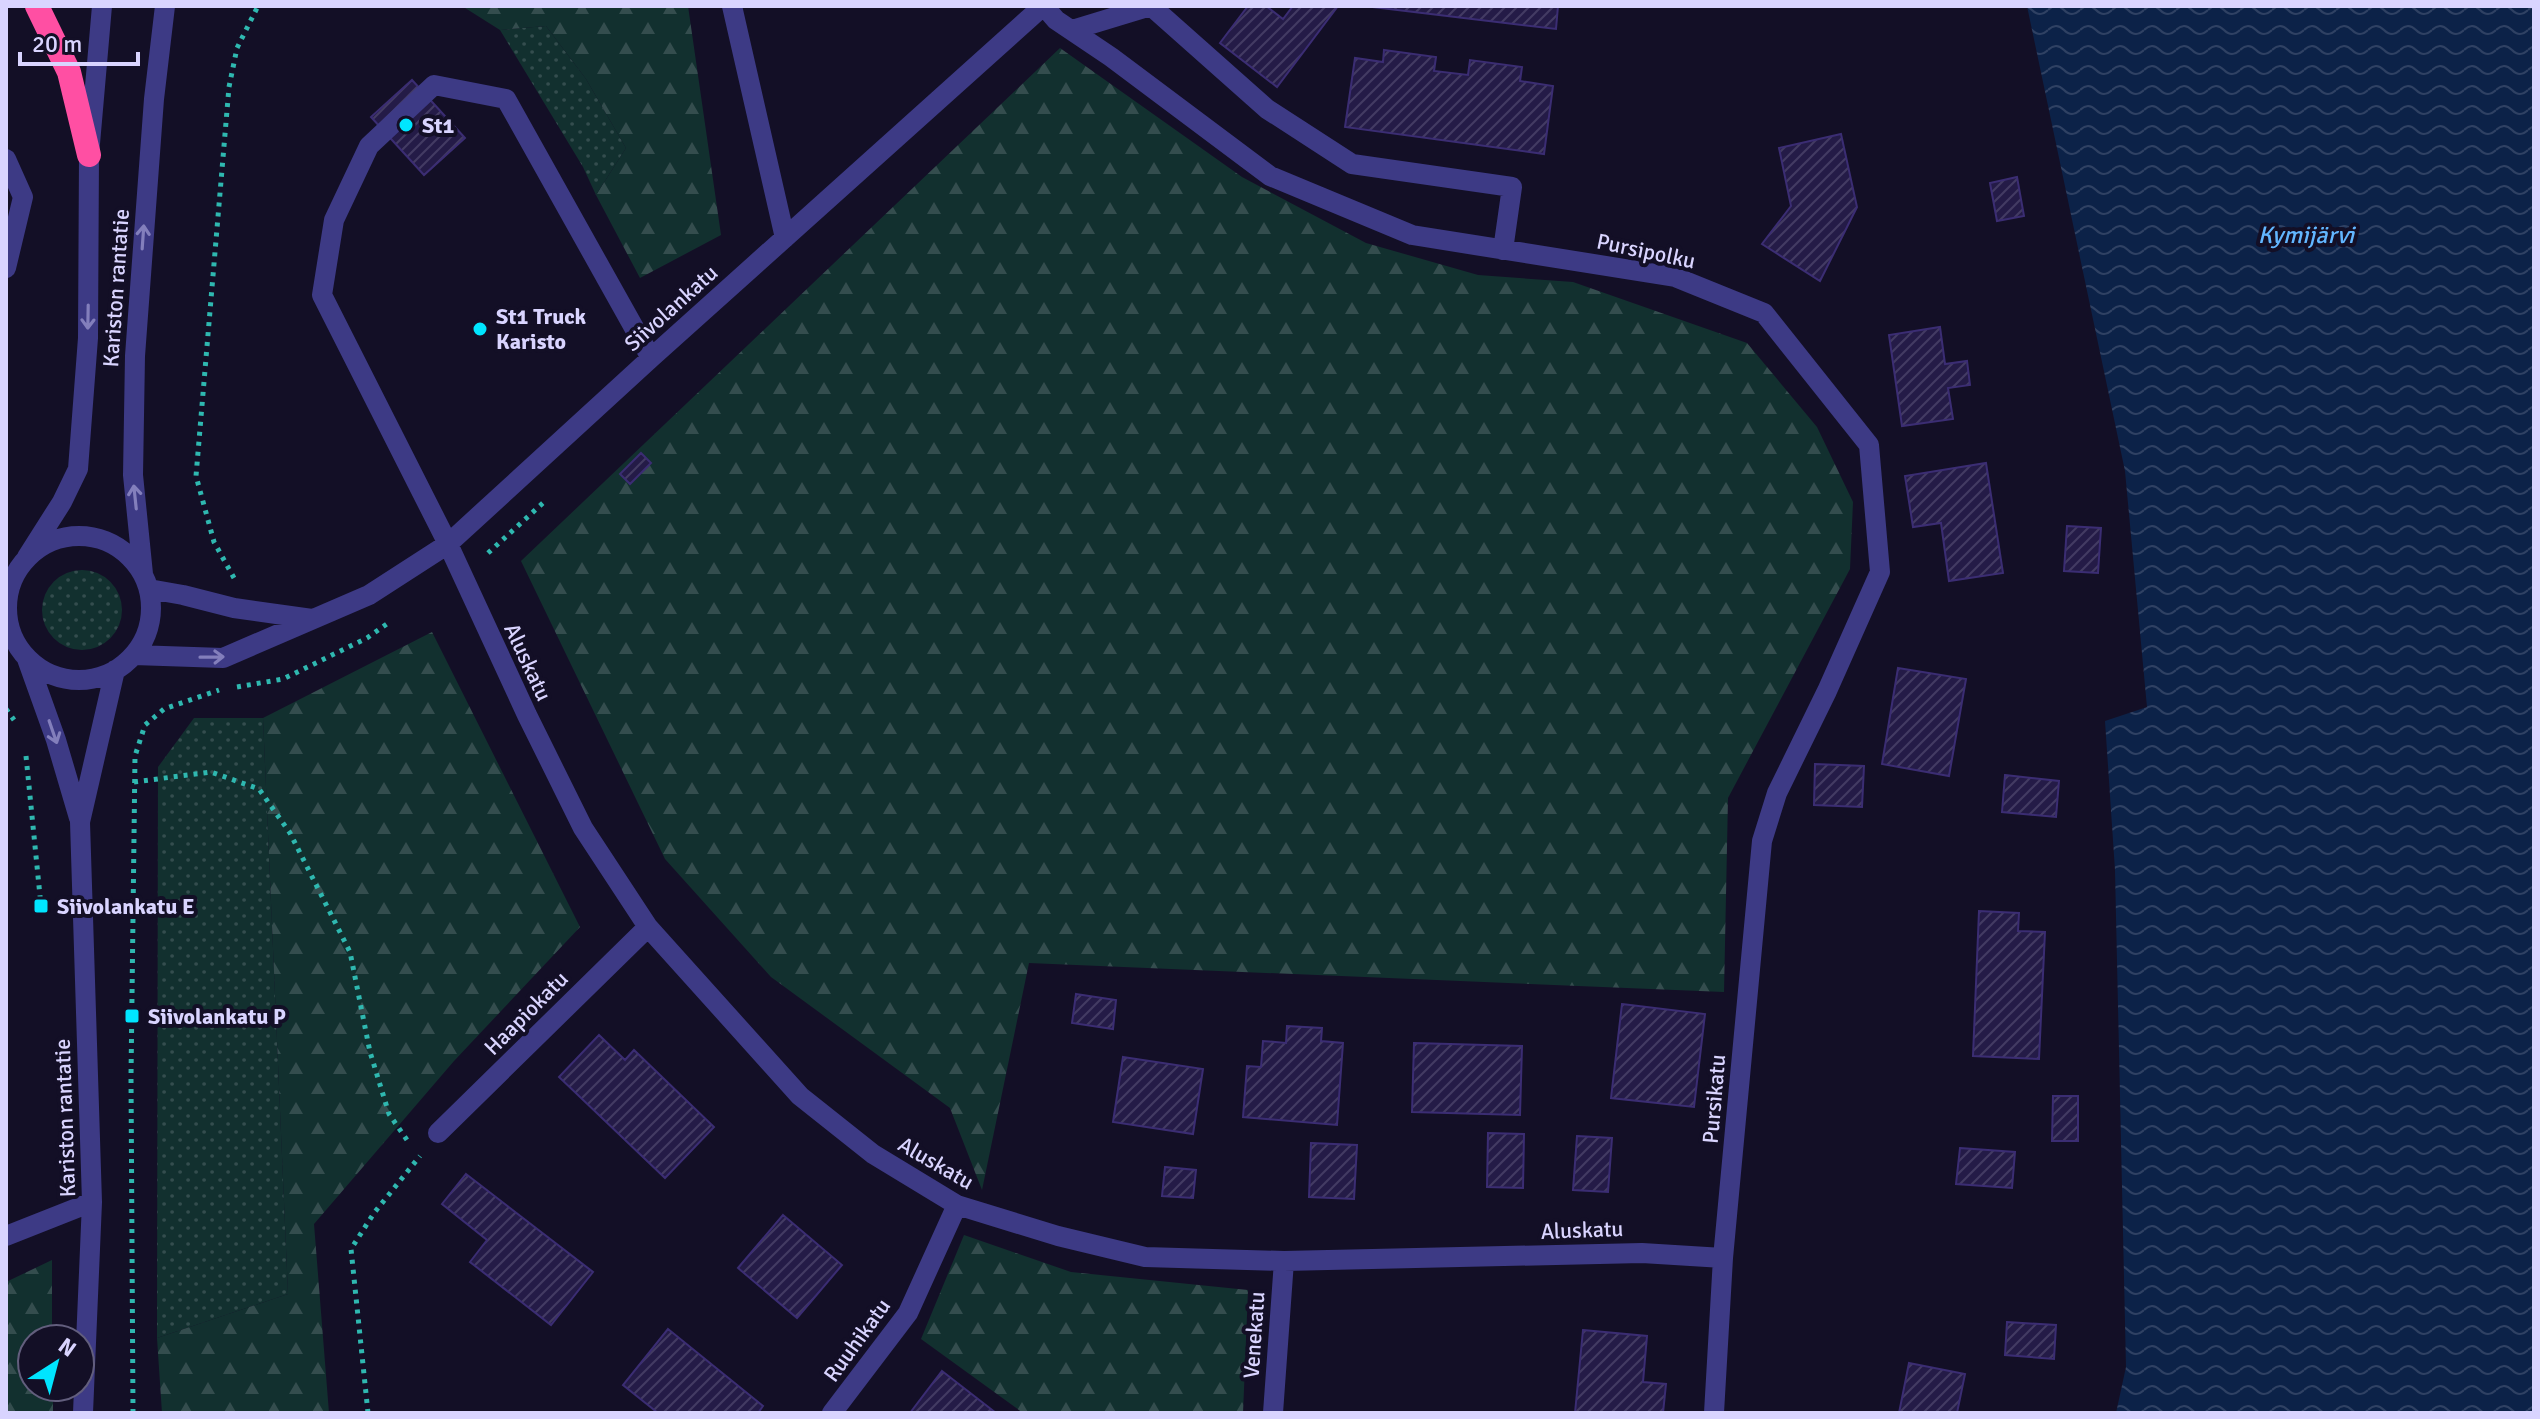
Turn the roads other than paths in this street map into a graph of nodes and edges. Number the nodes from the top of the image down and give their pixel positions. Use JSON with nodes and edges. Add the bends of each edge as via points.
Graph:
{"nodes":[{"id":1,"x":37,"y":6,"type":"edge"},
{"id":2,"x":102,"y":6,"type":"edge"},
{"id":3,"x":165,"y":6,"type":"edge"},
{"id":4,"x":732,"y":6,"type":"edge"},
{"id":5,"x":1043,"y":6,"type":"edge"},
{"id":6,"x":1151,"y":6,"type":"edge"},
{"id":7,"x":1072,"y":30,"type":"junction"},
{"id":8,"x":89,"y":155,"type":"junction"},
{"id":9,"x":6,"y":159,"type":"edge"},
{"id":10,"x":785,"y":238,"type":"junction"},
{"id":11,"x":1503,"y":250,"type":"junction"},
{"id":12,"x":6,"y":268,"type":"edge"},
{"id":13,"x":651,"y":358,"type":"junction"},
{"id":14,"x":448,"y":544,"type":"junction"},
{"id":15,"x":17,"y":564,"type":"edge"},
{"id":16,"x":146,"y":582,"type":"junction"},
{"id":17,"x":312,"y":619,"type":"junction"},
{"id":18,"x":17,"y":650,"type":"edge"},
{"id":19,"x":134,"y":655,"type":"junction"},
{"id":20,"x":115,"y":670,"type":"junction"},
{"id":21,"x":1777,"y":793,"type":"joint"},
{"id":22,"x":80,"y":822,"type":"junction"},
{"id":23,"x":648,"y":927,"type":"junction"},
{"id":24,"x":438,"y":1133,"type":"road end"},
{"id":25,"x":92,"y":1202,"type":"junction"},
{"id":26,"x":957,"y":1205,"type":"junction"},
{"id":27,"x":6,"y":1236,"type":"edge"},
{"id":28,"x":1723,"y":1258,"type":"junction"},
{"id":29,"x":1284,"y":1261,"type":"junction"},
{"id":30,"x":83,"y":1413,"type":"edge"},
{"id":31,"x":832,"y":1413,"type":"edge"},
{"id":32,"x":1273,"y":1413,"type":"edge"},
{"id":33,"x":1714,"y":1413,"type":"edge"}],
"edges":[{"from":1,"to":8,"type":"highway","via":[[69,72]]},
{"from":2,"to":8,"type":"street","name":"Kariston rantatie"},
{"from":16,"to":3,"type":"street","name":"Kariston rantatie","one_way":true,"via":[[133,475],[135,356]]},
{"from":4,"to":10,"type":"street"},
{"from":5,"to":7,"type":"street","name":"Pursipolku"},
{"from":5,"to":10,"type":"street","name":"Siivolankatu"},
{"from":6,"to":7,"type":"street"},
{"from":6,"to":11,"type":"street","via":[[1267,109],[1352,164],[1512,187]]},
{"from":7,"to":11,"type":"street","name":"Pursipolku","via":[[1270,176],[1412,235]]},
{"from":8,"to":15,"type":"street","name":"Kariston rantatie","one_way":true,"via":[[88,338],[78,469],[62,502]]},
{"from":9,"to":12,"type":"street","via":[[23,197]]},
{"from":10,"to":13,"type":"street","name":"Siivolankatu"},
{"from":11,"to":21,"type":"street","name":"Pursipolku","via":[[1675,277],[1764,313],[1869,445],[1880,572]]},
{"from":13,"to":14,"type":"street","name":"Siivolankatu"},
{"from":13,"to":14,"type":"street","name":"Aluskatu","via":[[506,99],[434,85],[369,146],[334,220],[322,295]]},
{"from":14,"to":17,"type":"street","name":"Siivolankatu","via":[[369,595]]},
{"from":14,"to":23,"type":"street","name":"Aluskatu","via":[[583,828]]},
{"from":15,"to":16,"type":"street","via":[[55,540],[89,536],[129,555]]},
{"from":15,"to":18,"type":"street","via":[[6,607]]},
{"from":16,"to":17,"type":"street","via":[[234,608]]},
{"from":16,"to":19,"type":"street","via":[[151,612]]},
{"from":19,"to":17,"type":"street","name":"Siivolankatu","one_way":true,"via":[[223,658]]},
{"from":18,"to":20,"type":"street","via":[[46,673],[69,679],[93,679]]},
{"from":18,"to":22,"type":"street","name":"Kariston rantatie","one_way":true,"via":[[56,740]]},
{"from":19,"to":20,"type":"street"},
{"from":20,"to":22,"type":"street","name":"Kariston rantatie"},
{"from":21,"to":28,"type":"street","name":"Pursikatu","via":[[1762,841]]},
{"from":22,"to":25,"type":"street","name":"Kariston rantatie"},
{"from":23,"to":24,"type":"street","name":"Haapiokatu"},
{"from":23,"to":26,"type":"street","name":"Aluskatu","via":[[800,1096],[873,1154]]},
{"from":25,"to":27,"type":"street"},
{"from":25,"to":30,"type":"street","name":"Kariston rantatie"},
{"from":26,"to":29,"type":"street","name":"Aluskatu","via":[[1145,1257]]},
{"from":26,"to":31,"type":"street","name":"Ruuhikatu","via":[[908,1313]]},
{"from":28,"to":29,"type":"street","name":"Aluskatu","via":[[1642,1253]]},
{"from":28,"to":33,"type":"street","name":"Pursikatu"},
{"from":29,"to":32,"type":"street","name":"Venekatu"}]}
